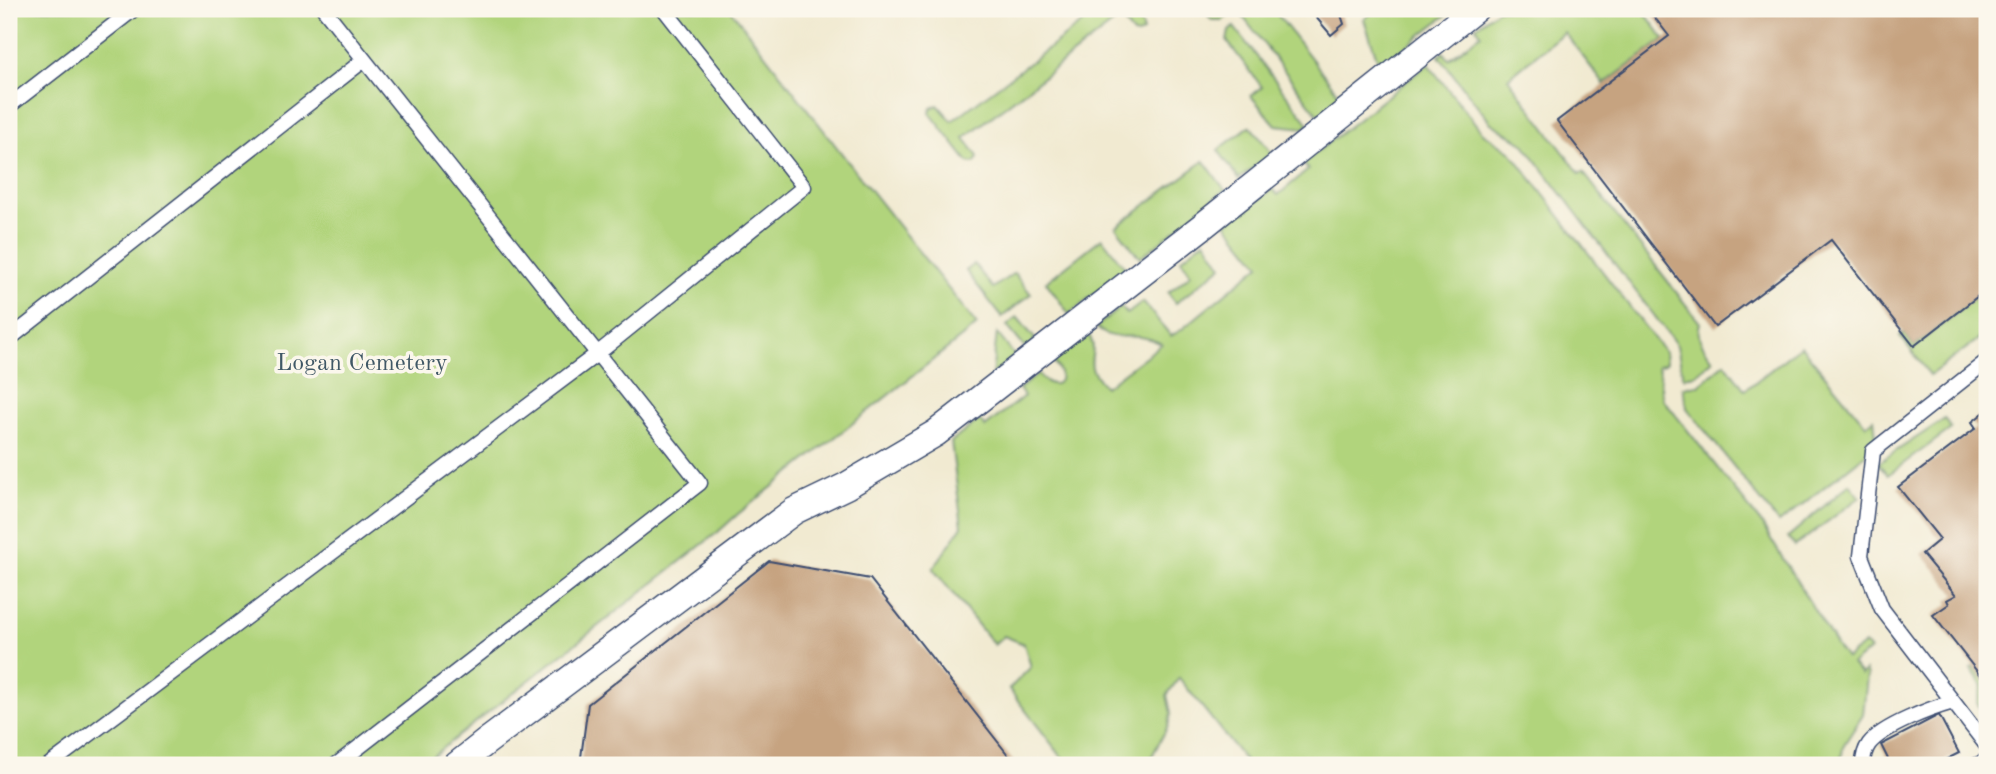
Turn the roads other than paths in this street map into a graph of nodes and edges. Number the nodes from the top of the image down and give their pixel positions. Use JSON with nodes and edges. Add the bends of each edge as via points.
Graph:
{"nodes":[{"id":1,"x":134,"y":9,"type":"edge"},
{"id":2,"x":324,"y":9,"type":"edge"},
{"id":3,"x":664,"y":9,"type":"edge"},
{"id":4,"x":1475,"y":9,"type":"edge"},
{"id":5,"x":364,"y":60,"type":"junction"},
{"id":6,"x":9,"y":106,"type":"edge"},
{"id":7,"x":9,"y":339,"type":"edge"},
{"id":8,"x":597,"y":354,"type":"junction"},
{"id":9,"x":1987,"y":361,"type":"edge"},
{"id":10,"x":1953,"y":702,"type":"junction"},
{"id":11,"x":1987,"y":746,"type":"edge"},
{"id":12,"x":1987,"y":760,"type":"edge"},
{"id":13,"x":49,"y":765,"type":"edge"},
{"id":14,"x":336,"y":765,"type":"edge"},
{"id":15,"x":457,"y":765,"type":"edge"},
{"id":16,"x":1863,"y":765,"type":"edge"},
{"id":17,"x":1977,"y":765,"type":"edge"}],
"edges":[{"from":1,"to":6,"type":"lane"},
{"from":2,"to":5,"type":"lane"},
{"from":3,"to":8,"type":"lane","via":[[804,187]]},
{"from":4,"to":15,"type":"street","via":[[936,433],[794,511]]},
{"from":5,"to":7,"type":"lane"},
{"from":5,"to":8,"type":"lane"},
{"from":8,"to":13,"type":"lane"},
{"from":8,"to":14,"type":"lane","via":[[700,483]]},
{"from":9,"to":10,"type":"lane","via":[[1873,451],[1861,556],[1882,609]]},
{"from":10,"to":11,"type":"lane"},
{"from":10,"to":16,"type":"lane","via":[[1928,709],[1874,739],[1864,752]]},
{"from":12,"to":17,"type":"lane"}]}
